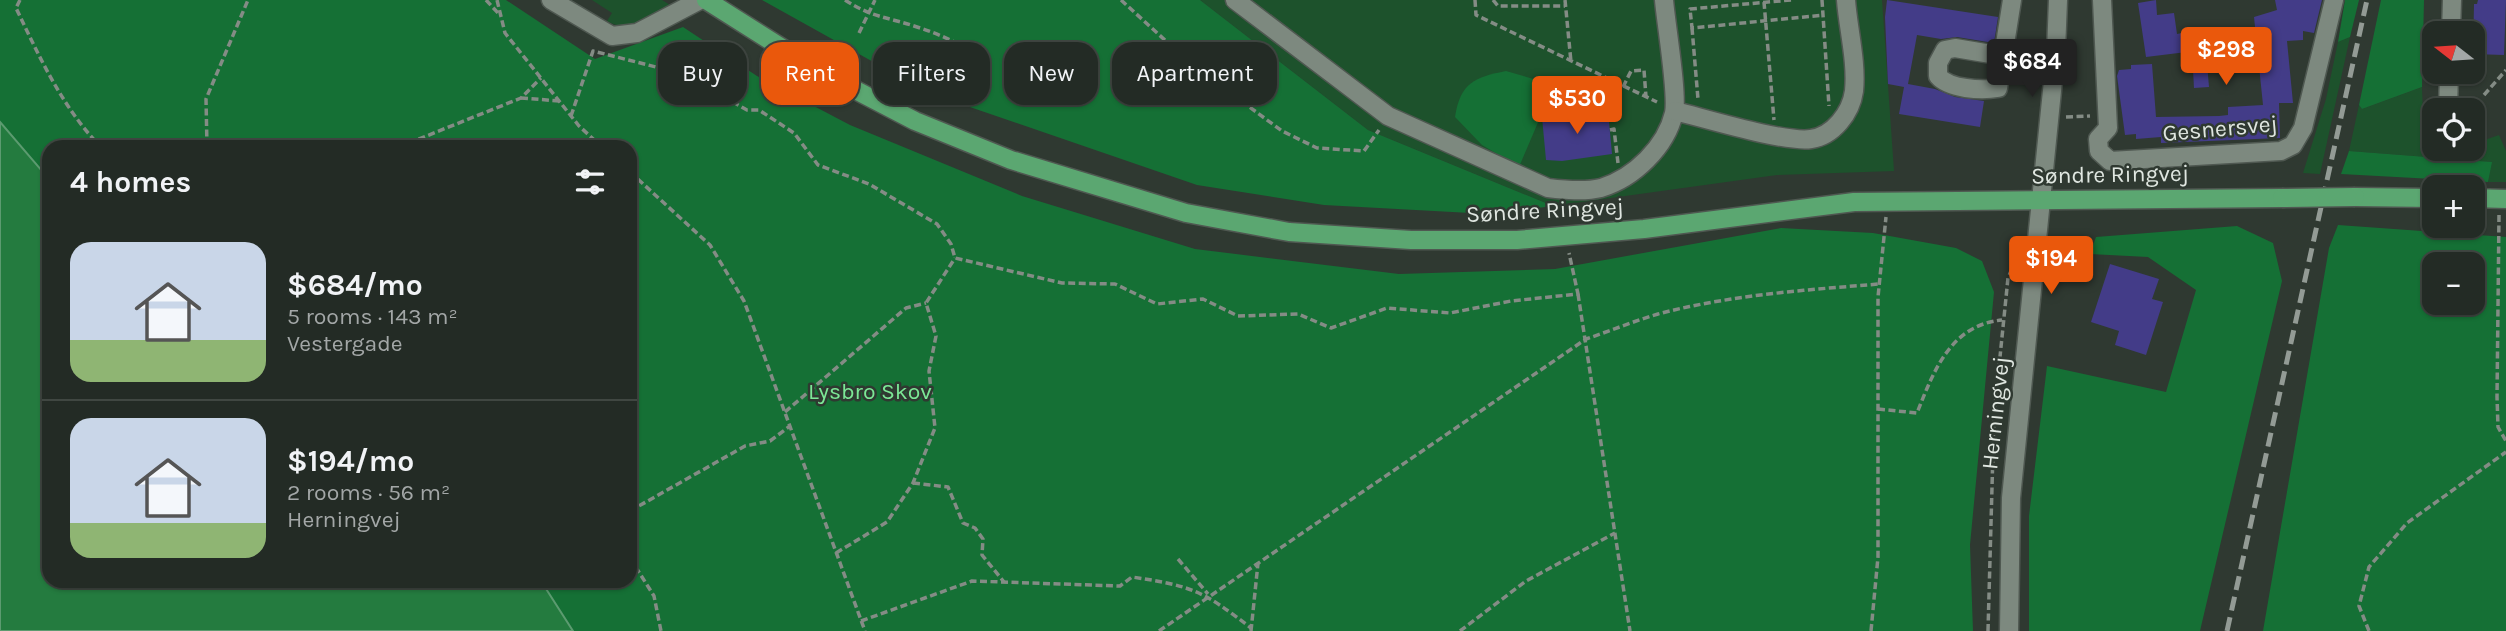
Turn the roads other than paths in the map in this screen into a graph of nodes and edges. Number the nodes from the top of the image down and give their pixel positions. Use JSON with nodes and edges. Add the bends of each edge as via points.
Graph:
{"nodes":[{"id":1,"x":551,"y":0,"type":"edge"},
{"id":2,"x":699,"y":0,"type":"edge"},
{"id":3,"x":706,"y":0,"type":"edge"},
{"id":4,"x":1235,"y":0,"type":"edge"},
{"id":5,"x":1664,"y":0,"type":"edge"},
{"id":6,"x":1846,"y":0,"type":"edge"},
{"id":7,"x":2012,"y":0,"type":"edge"},
{"id":8,"x":2058,"y":0,"type":"edge"},
{"id":9,"x":2102,"y":0,"type":"edge"},
{"id":10,"x":2334,"y":0,"type":"edge"},
{"id":11,"x":2452,"y":0,"type":"edge"},
{"id":12,"x":2451,"y":21,"type":"edge"},
{"id":13,"x":2003,"y":56,"type":"dead end"},
{"id":14,"x":1675,"y":111,"type":"junction"},
{"id":15,"x":2422,"y":198,"type":"edge"},
{"id":16,"x":2485,"y":198,"type":"edge"},
{"id":17,"x":2503,"y":199,"type":"edge"},
{"id":18,"x":2042,"y":200,"type":"junction"},
{"id":19,"x":2008,"y":631,"type":"edge"}],
"edges":[{"from":1,"to":2,"type":"street","via":[[612,36],[637,33]]},
{"from":3,"to":18,"type":"main road","name":"Søndre Ringvej","via":[[817,70],[915,121],[1024,164],[1186,213],[1289,232],[1517,240],[1644,229],[1800,207]]},
{"from":4,"to":14,"type":"street","via":[[1388,116],[1548,188],[1602,187],[1630,173],[1653,154]]},
{"from":5,"to":14,"type":"street"},
{"from":6,"to":14,"type":"street","via":[[1854,91],[1846,115],[1831,131],[1811,139],[1775,135]]},
{"from":7,"to":13,"type":"street"},
{"from":8,"to":18,"type":"street","name":"Herningvej"},
{"from":9,"to":10,"type":"street","name":"Gesnersvej","via":[[2108,128],[2098,139],[2099,151],[2110,161],[2281,151],[2293,145],[2303,128]]},
{"from":11,"to":12,"type":"street"},
{"from":15,"to":18,"type":"main road","name":"Søndre Ringvej","bridge":true},
{"from":16,"to":17,"type":"main road"},
{"from":18,"to":19,"type":"street","name":"Herningvej","via":[[2011,498]]}]}
